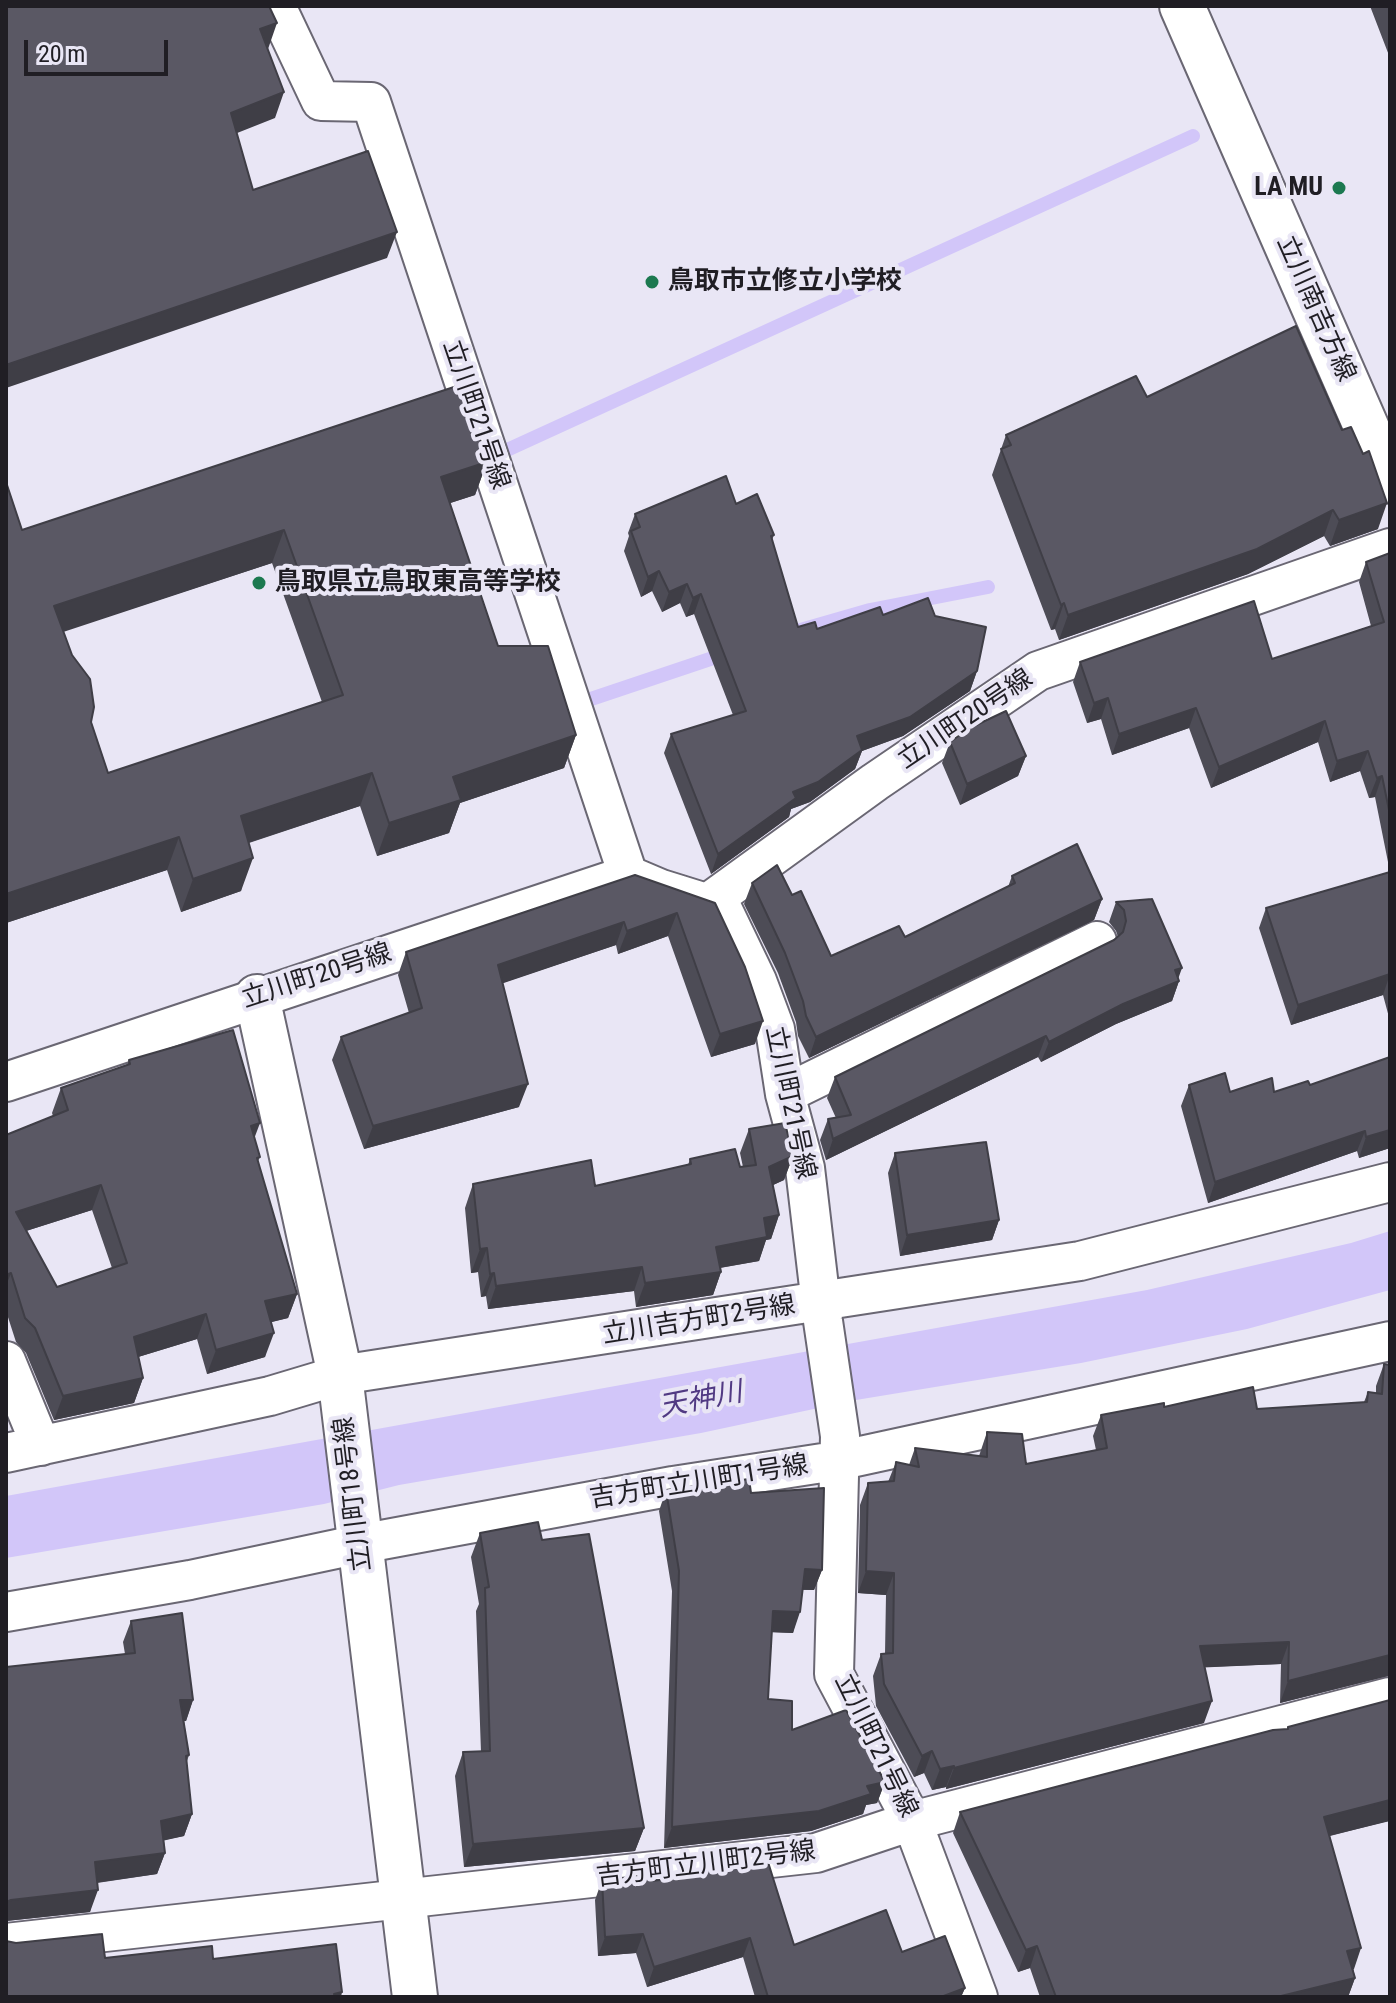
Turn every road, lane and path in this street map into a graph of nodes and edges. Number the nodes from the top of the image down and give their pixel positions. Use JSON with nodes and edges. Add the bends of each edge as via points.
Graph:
{"nodes":[{"id":1,"x":276,"y":6,"type":"edge"},
{"id":2,"x":1182,"y":6,"type":"edge"},
{"id":3,"x":1390,"y":481,"type":"edge"},
{"id":4,"x":1390,"y":548,"type":"edge"},
{"id":5,"x":628,"y":875,"type":"junction"},
{"id":6,"x":708,"y":903,"type":"junction"},
{"id":7,"x":1097,"y":941,"type":"dead end"},
{"id":8,"x":257,"y":997,"type":"junction"},
{"id":9,"x":6,"y":1082,"type":"edge"},
{"id":10,"x":785,"y":1094,"type":"junction"},
{"id":11,"x":1390,"y":1182,"type":"edge"},
{"id":12,"x":822,"y":1312,"type":"junction"},
{"id":13,"x":1390,"y":1341,"type":"edge"},
{"id":14,"x":6,"y":1361,"type":"edge"},
{"id":15,"x":342,"y":1388,"type":"junction"},
{"id":16,"x":841,"y":1448,"type":"junction"},
{"id":17,"x":24,"y":1450,"type":"edge"},
{"id":18,"x":360,"y":1536,"type":"junction"},
{"id":19,"x":6,"y":1612,"type":"edge"},
{"id":20,"x":1390,"y":1697,"type":"edge"},
{"id":21,"x":912,"y":1821,"type":"junction"},
{"id":22,"x":403,"y":1901,"type":"junction"},
{"id":23,"x":6,"y":1943,"type":"edge"},
{"id":24,"x":415,"y":1997,"type":"edge"},
{"id":25,"x":978,"y":1997,"type":"edge"}],
"edges":[{"from":1,"to":5,"type":"street","name":"立川町21号線","via":[[321,101],[371,102]]},
{"from":2,"to":3,"type":"street","name":"立川南吉方線"},
{"from":4,"to":6,"type":"street","name":"立川町20号線","via":[[1038,671]]},
{"from":5,"to":6,"type":"street"},
{"from":5,"to":8,"type":"street","name":"立川町20号線"},
{"from":6,"to":10,"type":"street","name":"立川町21号線","via":[[722,908],[757,981],[775,1029]]},
{"from":7,"to":10,"type":"street"},
{"from":8,"to":9,"type":"street","name":"立川町20号線"},
{"from":8,"to":15,"type":"street","name":"立川町18号線"},
{"from":10,"to":12,"type":"street","name":"立川町21号線","via":[[805,1168]]},
{"from":11,"to":12,"type":"street","name":"立川吉方町2号線","via":[[1080,1261]]},
{"from":12,"to":15,"type":"street","name":"立川吉方町2号線"},
{"from":12,"to":16,"type":"street","name":"立川町21号線"},
{"from":13,"to":16,"type":"street","name":"吉方町立川町1号線"},
{"from":14,"to":17,"type":"street"},
{"from":15,"to":17,"type":"street","name":"立川吉方町2号線","via":[[270,1396]]},
{"from":15,"to":18,"type":"street","name":"立川町18号線"},
{"from":16,"to":18,"type":"street","name":"吉方町立川町1号線","via":[[673,1486]]},
{"from":16,"to":21,"type":"street","name":"立川町21号線","via":[[834,1674]]},
{"from":18,"to":19,"type":"street","name":"吉方町立川町1号線","via":[[190,1580]]},
{"from":18,"to":22,"type":"street","name":"立川町18号線"},
{"from":20,"to":21,"type":"street","name":"吉方町立川町2号線"},
{"from":21,"to":22,"type":"street","name":"吉方町立川町2号線","via":[[816,1853]]},
{"from":21,"to":25,"type":"street","name":"立川町21号線"},
{"from":22,"to":23,"type":"street","name":"吉方町立川町2号線"},
{"from":22,"to":24,"type":"street","name":"立川町18号線"}]}
